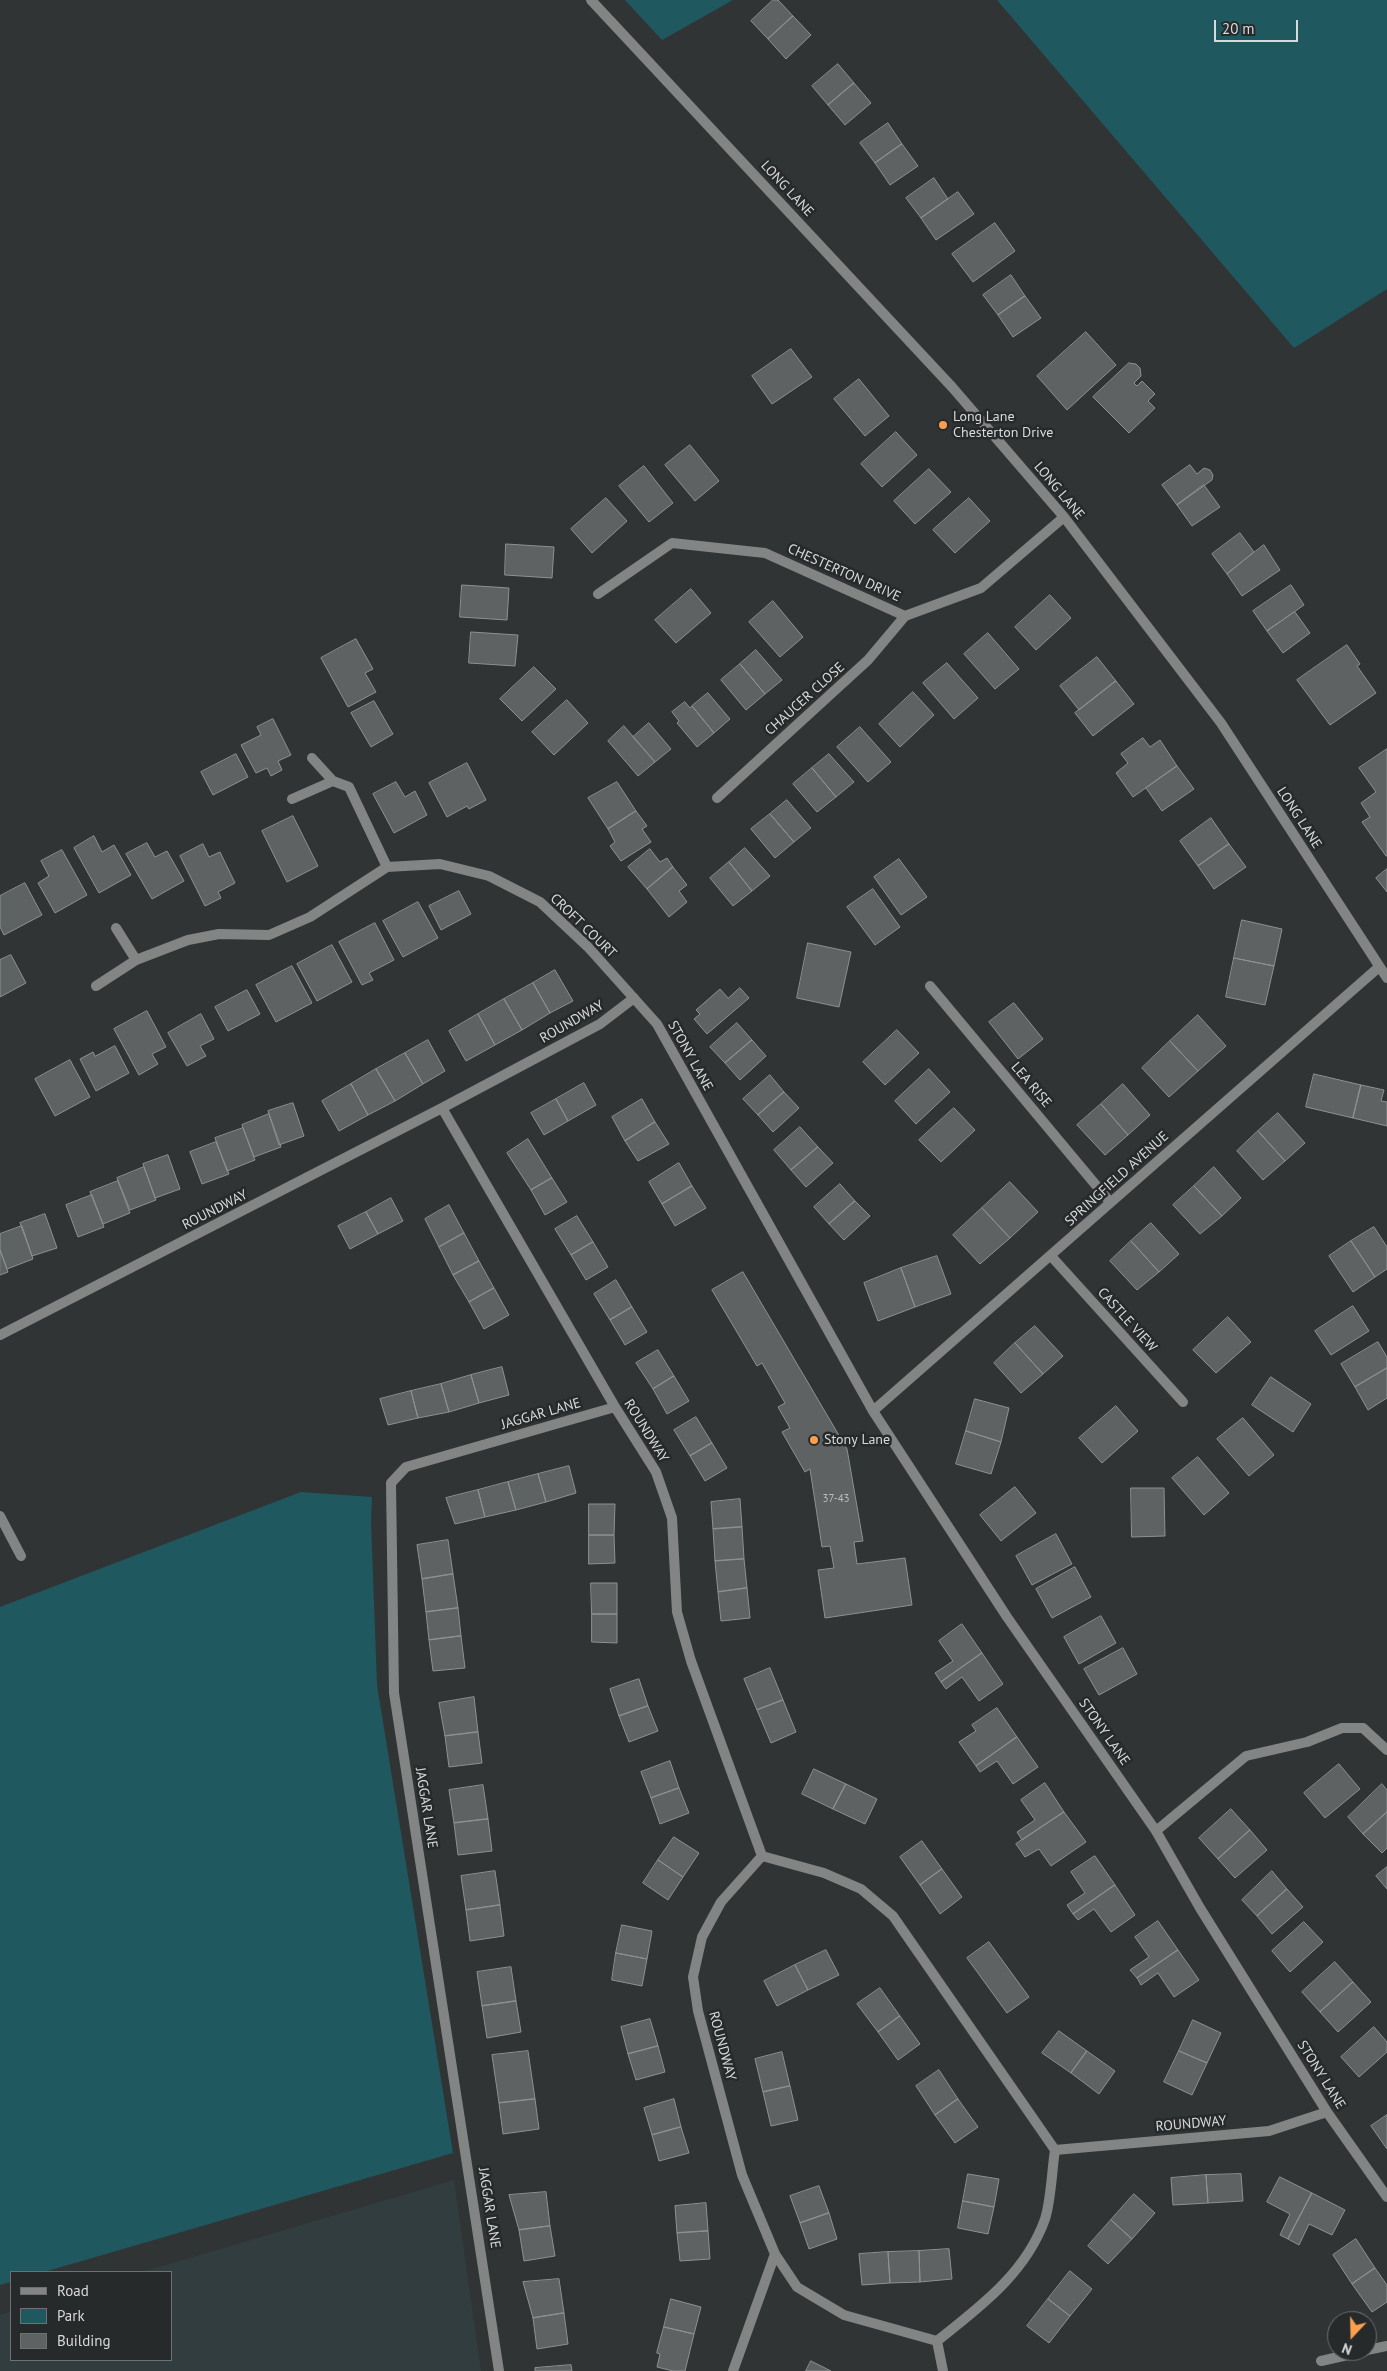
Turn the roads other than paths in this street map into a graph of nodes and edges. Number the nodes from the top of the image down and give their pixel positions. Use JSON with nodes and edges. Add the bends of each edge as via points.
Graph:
{"nodes":[{"id":1,"x":591,"y":0,"type":"edge"},
{"id":2,"x":1064,"y":517,"type":"junction"},
{"id":3,"x":598,"y":594,"type":"dead end"},
{"id":4,"x":905,"y":616,"type":"junction"},
{"id":5,"x":312,"y":758,"type":"dead end"},
{"id":6,"x":333,"y":781,"type":"junction"},
{"id":7,"x":717,"y":798,"type":"dead end"},
{"id":8,"x":292,"y":799,"type":"dead end"},
{"id":9,"x":387,"y":867,"type":"junction"},
{"id":10,"x":116,"y":928,"type":"dead end"},
{"id":11,"x":136,"y":960,"type":"junction"},
{"id":12,"x":1379,"y":967,"type":"junction"},
{"id":13,"x":1387,"y":978,"type":"edge"},
{"id":14,"x":96,"y":986,"type":"dead end"},
{"id":15,"x":930,"y":986,"type":"dead end"},
{"id":16,"x":634,"y":998,"type":"junction"},
{"id":17,"x":442,"y":1108,"type":"junction"},
{"id":18,"x":1110,"y":1202,"type":"junction"},
{"id":19,"x":1051,"y":1256,"type":"junction"},
{"id":20,"x":0,"y":1335,"type":"edge"},
{"id":21,"x":1183,"y":1402,"type":"dead end"},
{"id":22,"x":615,"y":1407,"type":"junction"},
{"id":23,"x":873,"y":1411,"type":"junction"},
{"id":24,"x":0,"y":1516,"type":"edge"},
{"id":25,"x":21,"y":1556,"type":"dead end"},
{"id":26,"x":1387,"y":1750,"type":"edge"},
{"id":27,"x":1156,"y":1830,"type":"junction"},
{"id":28,"x":762,"y":1856,"type":"junction"},
{"id":29,"x":1327,"y":2112,"type":"junction"},
{"id":30,"x":1055,"y":2150,"type":"junction"},
{"id":31,"x":1387,"y":2197,"type":"edge"},
{"id":32,"x":775,"y":2254,"type":"junction"},
{"id":33,"x":937,"y":2341,"type":"junction"},
{"id":34,"x":1327,"y":2360,"type":"edge"},
{"id":35,"x":1321,"y":2361,"type":"dead end"},
{"id":36,"x":499,"y":2371,"type":"edge"},
{"id":37,"x":733,"y":2371,"type":"edge"},
{"id":38,"x":942,"y":2371,"type":"edge"}],
"edges":[{"from":1,"to":2,"type":"street","name":"LONG LANE","via":[[952,387]]},
{"from":2,"to":4,"type":"street","name":"CHESTERTON DRIVE","via":[[981,588]]},
{"from":2,"to":12,"type":"street","name":"LONG LANE","via":[[1221,723]]},
{"from":3,"to":4,"type":"street","name":"CHESTERTON DRIVE","via":[[672,543],[765,553]]},
{"from":4,"to":7,"type":"street","name":"CHAUCER CLOSE","via":[[868,660]]},
{"from":5,"to":6,"type":"street"},
{"from":6,"to":8,"type":"street"},
{"from":6,"to":9,"type":"street","via":[[349,787]]},
{"from":9,"to":11,"type":"street","name":"CROFT COURT","via":[[310,917],[269,935],[219,934],[188,940]]},
{"from":9,"to":16,"type":"street","name":"CROFT COURT","via":[[440,864],[488,876],[540,902],[588,947]]},
{"from":10,"to":11,"type":"street"},
{"from":11,"to":14,"type":"street","name":"CROFT COURT"},
{"from":12,"to":13,"type":"street","name":"LONG LANE"},
{"from":12,"to":18,"type":"street","name":"SPRINGFIELD AVENUE"},
{"from":15,"to":18,"type":"street","name":"LEA RISE"},
{"from":16,"to":17,"type":"street","name":"ROUNDWAY","via":[[600,1024]]},
{"from":16,"to":23,"type":"street","name":"STONY LANE","via":[[657,1024]]},
{"from":17,"to":20,"type":"street","name":"ROUNDWAY"},
{"from":17,"to":22,"type":"street","name":"ROUNDWAY"},
{"from":18,"to":19,"type":"street","name":"SPRINGFIELD AVENUE"},
{"from":19,"to":21,"type":"street","name":"CASTLE VIEW"},
{"from":19,"to":23,"type":"street","name":"SPRINGFIELD AVENUE"},
{"from":22,"to":28,"type":"street","name":"ROUNDWAY","via":[[656,1472],[672,1518],[677,1612],[691,1661]]},
{"from":22,"to":36,"type":"street","name":"JAGGAR LANE","via":[[406,1467],[391,1483],[394,1693]]},
{"from":23,"to":27,"type":"street","name":"STONY LANE","via":[[1007,1617]]},
{"from":24,"to":25,"type":"street"},
{"from":26,"to":27,"type":"street","via":[[1363,1728],[1342,1728],[1307,1742],[1246,1756]]},
{"from":27,"to":29,"type":"street","name":"STONY LANE","via":[[1200,1908]]},
{"from":28,"to":30,"type":"street","via":[[824,1872],[861,1889],[893,1916]]},
{"from":28,"to":32,"type":"street","name":"ROUNDWAY","via":[[720,1902],[702,1937],[693,1976],[698,2011],[742,2175]]},
{"from":29,"to":30,"type":"street","name":"ROUNDWAY","via":[[1270,2130]]},
{"from":29,"to":31,"type":"street","name":"STONY LANE"},
{"from":30,"to":33,"type":"street","via":[[1045,2218],[1020,2267],[982,2305]]},
{"from":32,"to":33,"type":"street","name":"ROUNDWAY","via":[[797,2287],[844,2315]]},
{"from":32,"to":37,"type":"street"},
{"from":33,"to":38,"type":"street"},
{"from":34,"to":35,"type":"street"}]}
